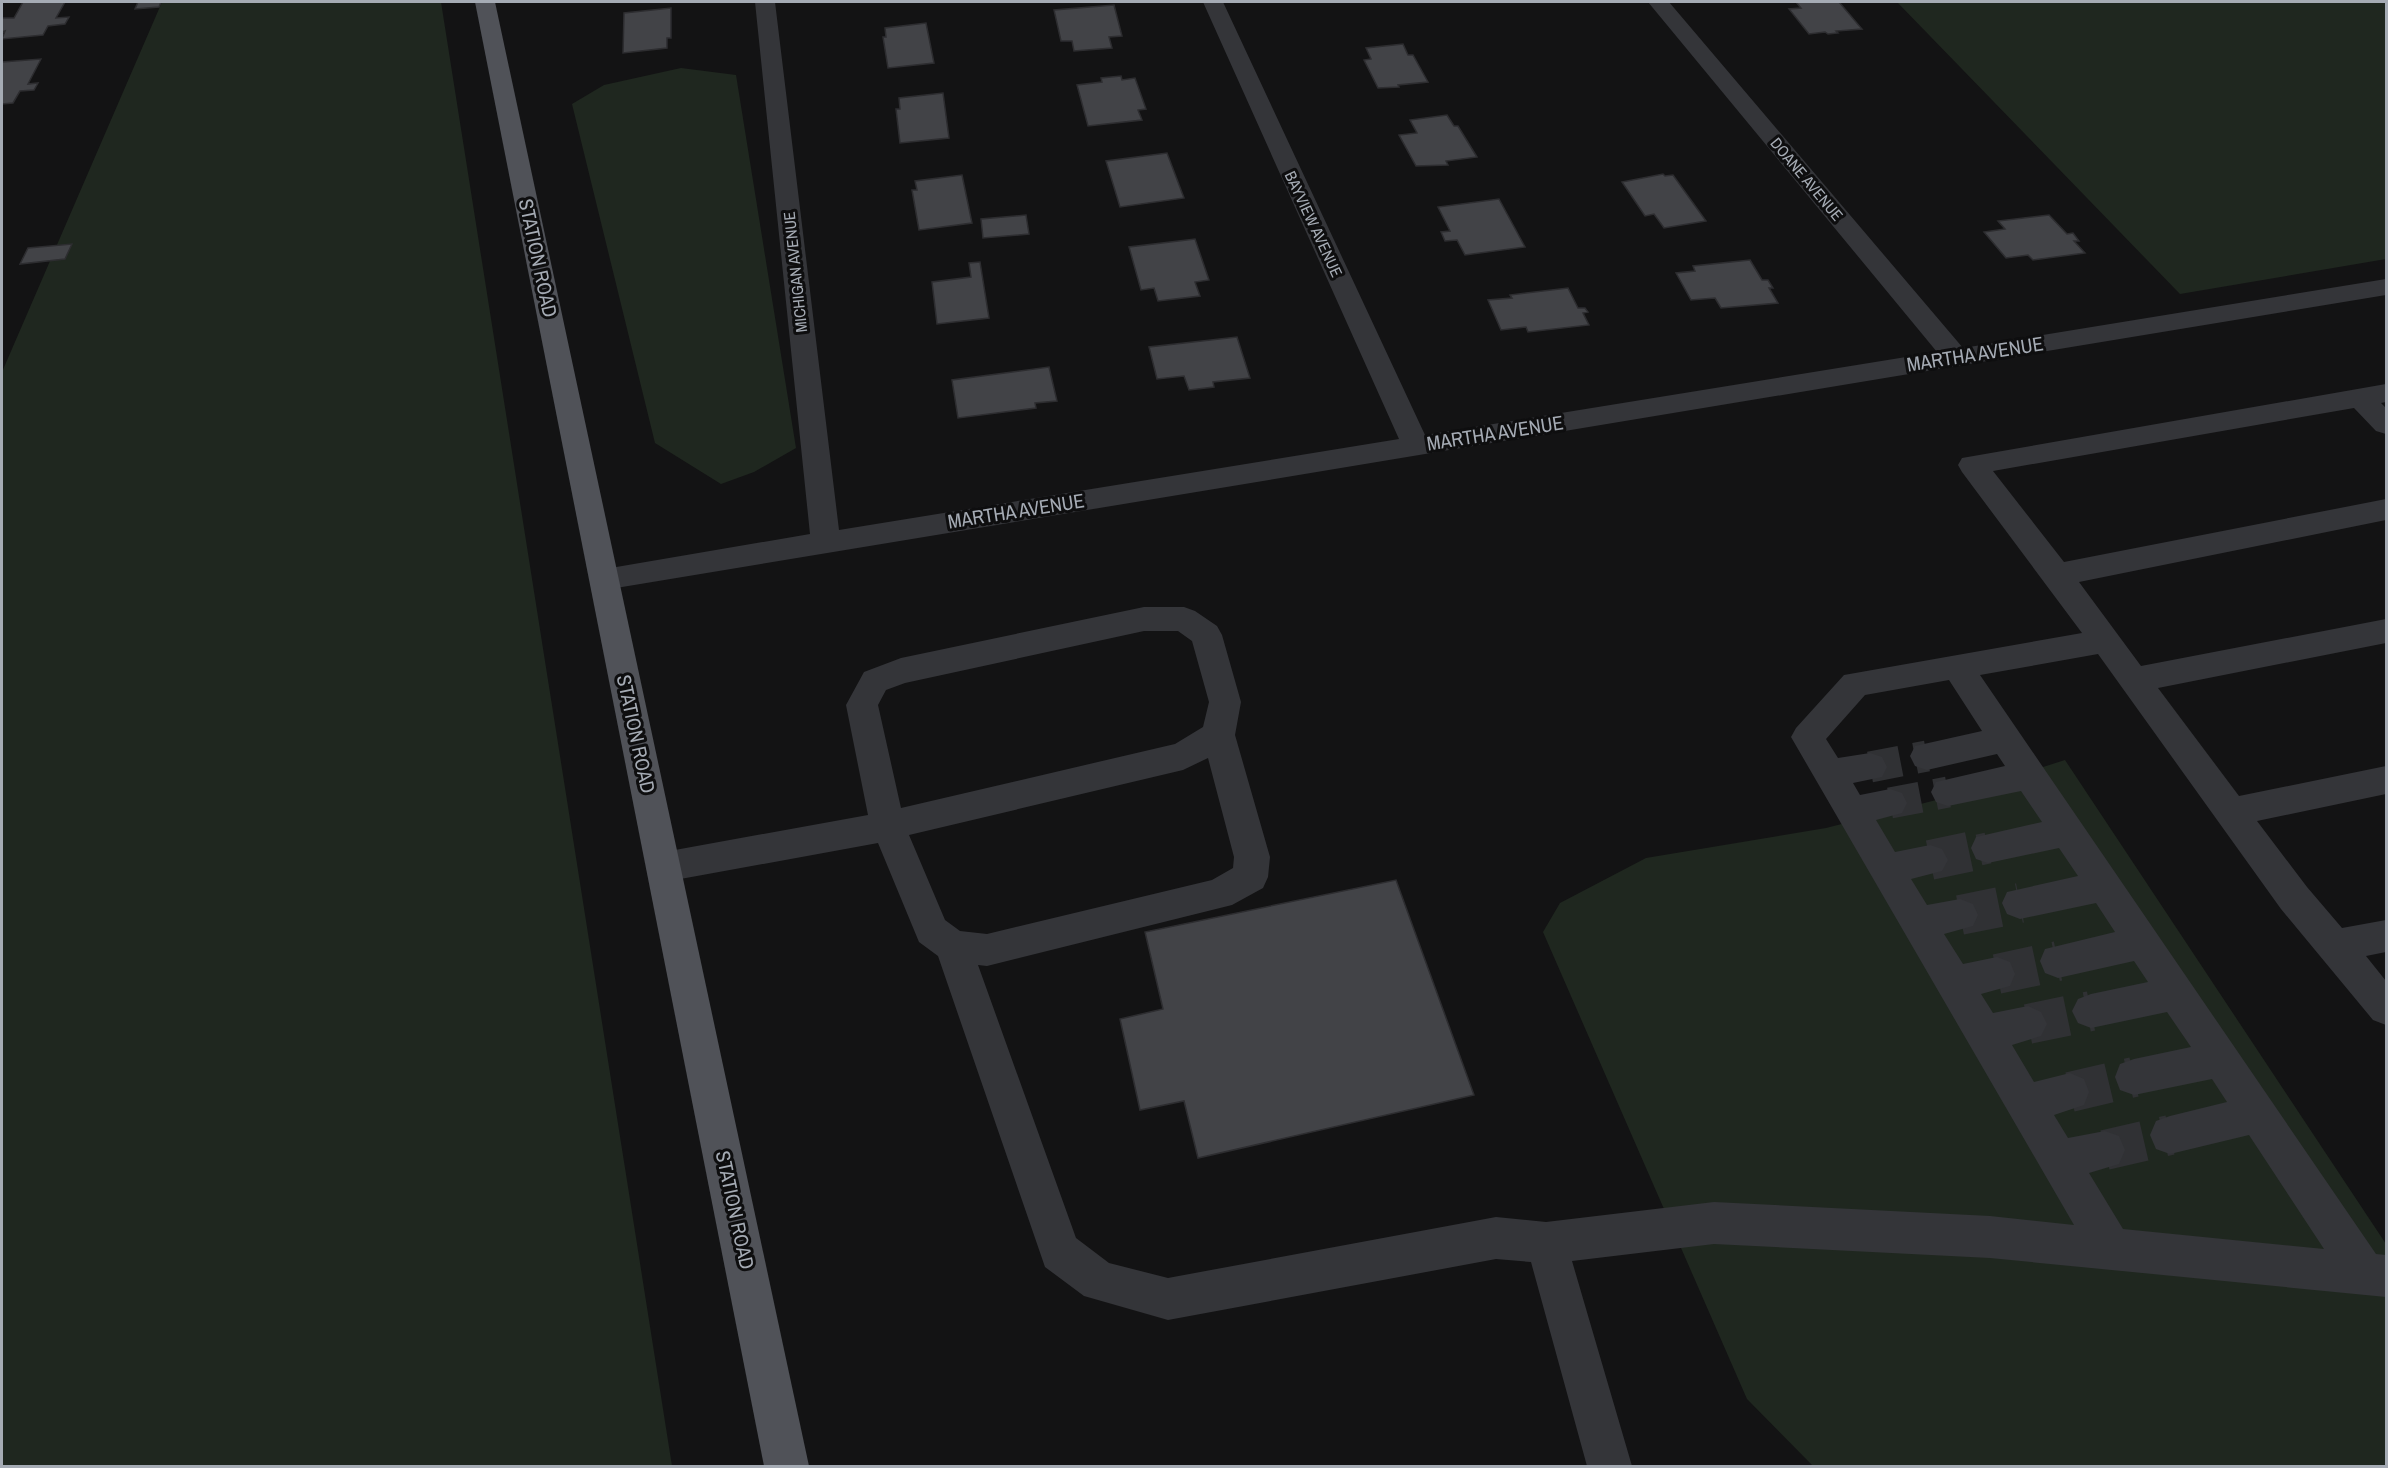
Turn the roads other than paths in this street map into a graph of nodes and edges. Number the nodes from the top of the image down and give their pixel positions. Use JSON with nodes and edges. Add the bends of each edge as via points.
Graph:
{"nodes":[{"id":1,"x":485,"y":2,"type":"edge"},
{"id":2,"x":765,"y":2,"type":"edge"},
{"id":3,"x":1212,"y":2,"type":"edge"},
{"id":4,"x":1658,"y":2,"type":"edge"},
{"id":5,"x":2386,"y":287,"type":"edge"},
{"id":6,"x":1956,"y":357,"type":"junction"},
{"id":7,"x":2373,"y":395,"type":"edge"},
{"id":8,"x":2386,"y":424,"type":"edge"},
{"id":9,"x":1416,"y":446,"type":"junction"},
{"id":10,"x":2386,"y":509,"type":"edge"},
{"id":11,"x":826,"y":542,"type":"junction"},
{"id":12,"x":2057,"y":575,"type":"junction"},
{"id":13,"x":604,"y":579,"type":"junction"},
{"id":14,"x":2386,"y":631,"type":"edge"},
{"id":15,"x":2105,"y":641,"type":"junction"},
{"id":16,"x":1957,"y":667,"type":"junction"},
{"id":17,"x":2133,"y":680,"type":"junction"},
{"id":18,"x":1218,"y":735,"type":"junction"},
{"id":19,"x":2006,"y":740,"type":"junction"},
{"id":20,"x":1927,"y":756,"type":"tunnel mouth"},
{"id":21,"x":1870,"y":767,"type":"tunnel mouth"},
{"id":22,"x":1829,"y":773,"type":"junction"},
{"id":23,"x":2029,"y":775,"type":"junction"},
{"id":24,"x":2386,"y":780,"type":"edge"},
{"id":25,"x":1948,"y":792,"type":"tunnel mouth"},
{"id":26,"x":1890,"y":803,"type":"tunnel mouth"},
{"id":27,"x":1851,"y":811,"type":"junction"},
{"id":28,"x":2230,"y":812,"type":"junction"},
{"id":29,"x":888,"y":826,"type":"junction"},
{"id":30,"x":2067,"y":832,"type":"junction"},
{"id":31,"x":1988,"y":848,"type":"tunnel mouth"},
{"id":32,"x":1930,"y":860,"type":"tunnel mouth"},
{"id":33,"x":664,"y":867,"type":"junction"},
{"id":34,"x":1886,"y":869,"type":"junction"},
{"id":35,"x":2104,"y":886,"type":"junction"},
{"id":36,"x":2020,"y":903,"type":"tunnel mouth"},
{"id":37,"x":1960,"y":915,"type":"tunnel mouth"},
{"id":38,"x":1918,"y":923,"type":"junction"},
{"id":39,"x":2386,"y":936,"type":"edge"},
{"id":40,"x":2142,"y":943,"type":"junction"},
{"id":41,"x":953,"y":946,"type":"junction"},
{"id":42,"x":2334,"y":946,"type":"junction"},
{"id":43,"x":2058,"y":961,"type":"tunnel mouth"},
{"id":44,"x":1996,"y":974,"type":"tunnel mouth"},
{"id":45,"x":1954,"y":983,"type":"junction"},
{"id":46,"x":2176,"y":993,"type":"junction"},
{"id":47,"x":2386,"y":1008,"type":"edge"},
{"id":48,"x":2091,"y":1011,"type":"tunnel mouth"},
{"id":49,"x":2028,"y":1024,"type":"tunnel mouth"},
{"id":50,"x":1983,"y":1033,"type":"junction"},
{"id":51,"x":2220,"y":1059,"type":"junction"},
{"id":52,"x":2134,"y":1077,"type":"tunnel mouth"},
{"id":53,"x":2070,"y":1092,"type":"tunnel mouth"},
{"id":54,"x":2026,"y":1103,"type":"junction"},
{"id":55,"x":2258,"y":1114,"type":"junction"},
{"id":56,"x":2170,"y":1134,"type":"tunnel mouth"},
{"id":57,"x":2105,"y":1150,"type":"tunnel mouth"},
{"id":58,"x":2059,"y":1160,"type":"junction"},
{"id":59,"x":1546,"y":1243,"type":"junction"},
{"id":60,"x":2112,"y":1250,"type":"junction"},
{"id":61,"x":2376,"y":1275,"type":"edge"},
{"id":62,"x":787,"y":1467,"type":"edge"},
{"id":63,"x":1609,"y":1467,"type":"edge"}],
"edges":[{"from":1,"to":13,"type":"main road","name":"STATION ROAD"},
{"from":2,"to":11,"type":"street","name":"MICHIGAN AVENUE"},
{"from":3,"to":9,"type":"street","name":"BAYVIEW AVENUE"},
{"from":4,"to":6,"type":"street","name":"DOANE AVENUE"},
{"from":5,"to":6,"type":"street","name":"MARTHA AVENUE"},
{"from":6,"to":9,"type":"street","name":"MARTHA AVENUE"},
{"from":7,"to":8,"type":"street"},
{"from":7,"to":12,"type":"street","via":[[1972,465]]},
{"from":9,"to":11,"type":"street","name":"MARTHA AVENUE"},
{"from":10,"to":12,"type":"street"},
{"from":11,"to":13,"type":"street","name":"MARTHA AVENUE"},
{"from":12,"to":15,"type":"street"},
{"from":13,"to":33,"type":"main road","name":"STATION ROAD"},
{"from":14,"to":17,"type":"street"},
{"from":15,"to":16,"type":"street"},
{"from":15,"to":17,"type":"street"},
{"from":16,"to":19,"type":"street"},
{"from":16,"to":22,"type":"street","via":[[1856,684],[1808,737]]},
{"from":17,"to":28,"type":"street"},
{"from":18,"to":29,"type":"street","via":[[1183,756]]},
{"from":18,"to":29,"type":"street","via":[[1225,702],[1206,635],[1184,619],[1144,619],[901,671],[875,681],[862,705]]},
{"from":18,"to":41,"type":"street","via":[[1252,857],[1250,877],[1219,894],[987,950]]},
{"from":19,"to":20,"type":"street"},
{"from":19,"to":23,"type":"street"},
{"from":21,"to":22,"type":"street"},
{"from":22,"to":27,"type":"street"},
{"from":23,"to":25,"type":"street"},
{"from":23,"to":30,"type":"street"},
{"from":24,"to":28,"type":"street"},
{"from":26,"to":27,"type":"street"},
{"from":27,"to":34,"type":"street"},
{"from":28,"to":42,"type":"street"},
{"from":29,"to":33,"type":"street"},
{"from":29,"to":41,"type":"street","via":[[932,931]]},
{"from":30,"to":31,"type":"street"},
{"from":30,"to":35,"type":"street"},
{"from":32,"to":34,"type":"street"},
{"from":33,"to":62,"type":"main road","name":"STATION ROAD"},
{"from":34,"to":38,"type":"street"},
{"from":35,"to":36,"type":"street"},
{"from":35,"to":40,"type":"street"},
{"from":37,"to":38,"type":"street"},
{"from":38,"to":45,"type":"street"},
{"from":39,"to":42,"type":"street"},
{"from":40,"to":43,"type":"street"},
{"from":40,"to":46,"type":"street"},
{"from":41,"to":59,"type":"street","via":[[1060,1252],[1099,1281],[1168,1299],[1496,1238]]},
{"from":42,"to":47,"type":"street"},
{"from":44,"to":45,"type":"street"},
{"from":45,"to":50,"type":"street"},
{"from":46,"to":48,"type":"street"},
{"from":46,"to":51,"type":"street"},
{"from":49,"to":50,"type":"street"},
{"from":50,"to":54,"type":"street"},
{"from":51,"to":52,"type":"street"},
{"from":51,"to":55,"type":"street"},
{"from":53,"to":54,"type":"street"},
{"from":54,"to":58,"type":"street"},
{"from":55,"to":56,"type":"street"},
{"from":55,"to":61,"type":"street"},
{"from":57,"to":58,"type":"street"},
{"from":58,"to":60,"type":"street"},
{"from":59,"to":60,"type":"street","via":[[1714,1223],[1990,1237]]},
{"from":59,"to":63,"type":"street"},
{"from":60,"to":61,"type":"street"}]}
